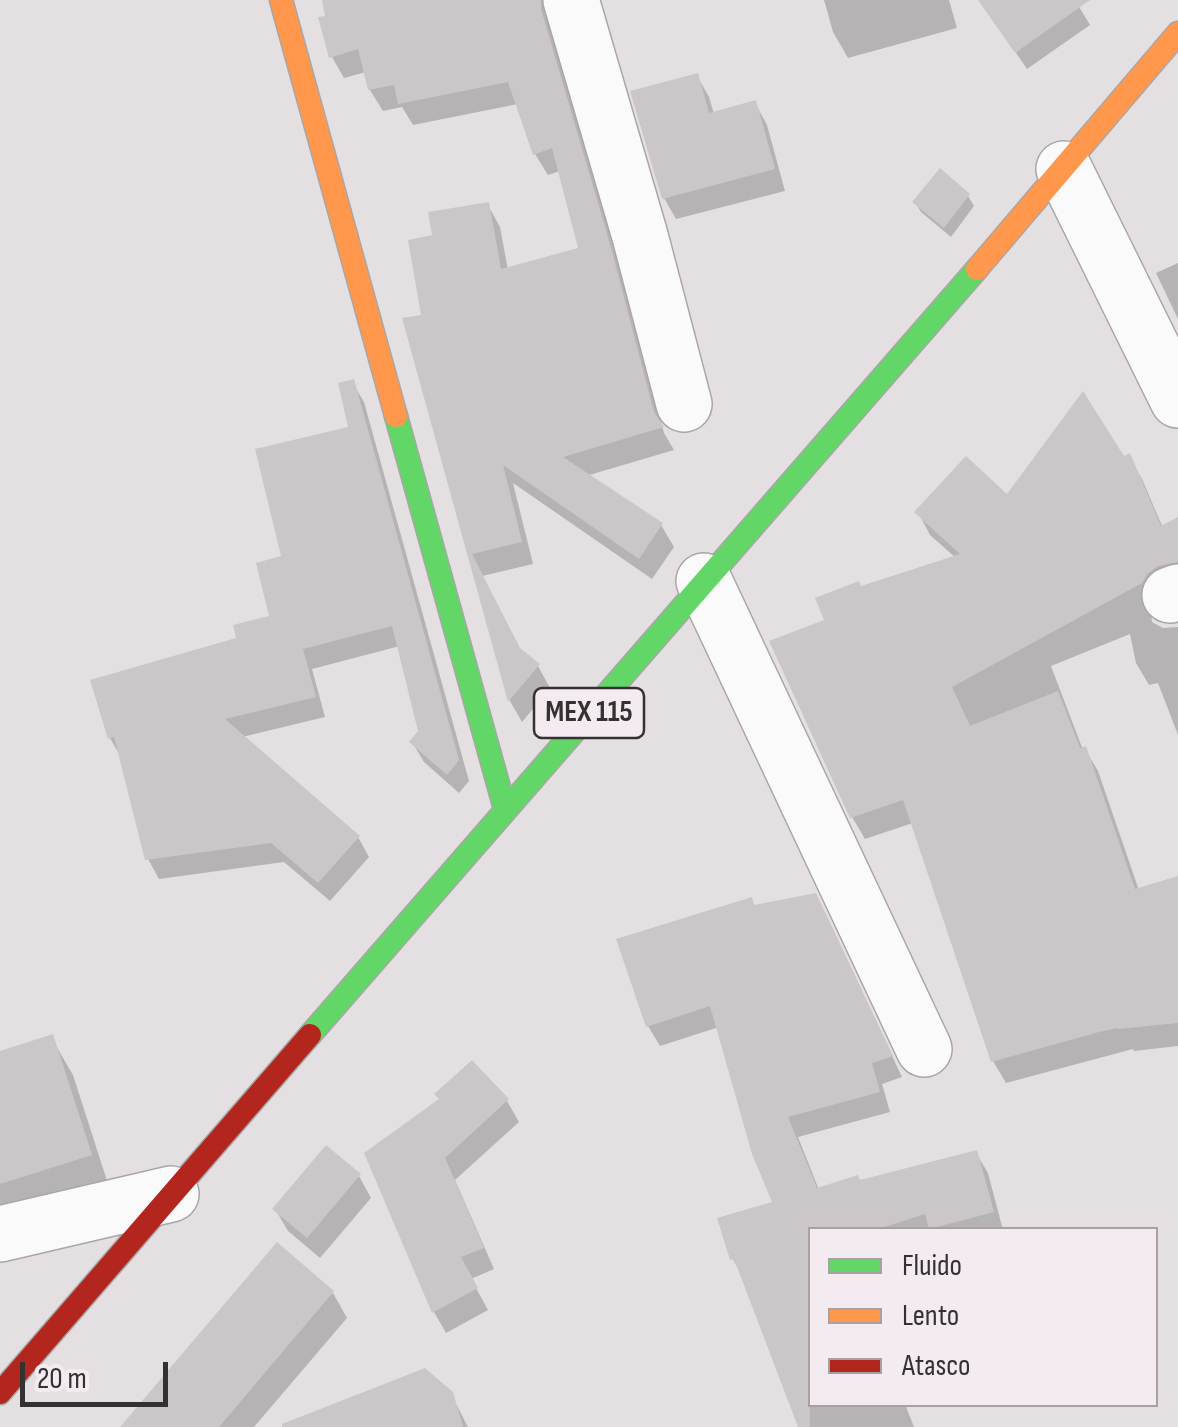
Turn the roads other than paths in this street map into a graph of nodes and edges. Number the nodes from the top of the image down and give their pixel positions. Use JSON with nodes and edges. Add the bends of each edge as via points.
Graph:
{"nodes":[{"id":1,"x":281,"y":0,"type":"edge"},
{"id":2,"x":571,"y":0,"type":"edge"},
{"id":3,"x":1178,"y":33,"type":"edge"},
{"id":4,"x":1064,"y":169,"type":"junction"},
{"id":5,"x":1178,"y":400,"type":"edge"},
{"id":6,"x":684,"y":404,"type":"dead end"},
{"id":7,"x":704,"y":581,"type":"junction"},
{"id":8,"x":505,"y":808,"type":"junction"},
{"id":9,"x":924,"y":1049,"type":"dead end"},
{"id":10,"x":172,"y":1194,"type":"junction"},
{"id":11,"x":0,"y":1234,"type":"edge"},
{"id":12,"x":0,"y":1393,"type":"edge"}],
"edges":[{"from":1,"to":8,"type":"main road"},
{"from":2,"to":6,"type":"street"},
{"from":3,"to":4,"type":"main road","number":"MEX 115"},
{"from":4,"to":5,"type":"street"},
{"from":4,"to":7,"type":"main road","number":"MEX 115"},
{"from":7,"to":8,"type":"main road","number":"MEX 115"},
{"from":7,"to":9,"type":"street"},
{"from":8,"to":10,"type":"main road","number":"MEX 115"},
{"from":10,"to":11,"type":"street"},
{"from":10,"to":12,"type":"main road","number":"MEX 115"}]}
